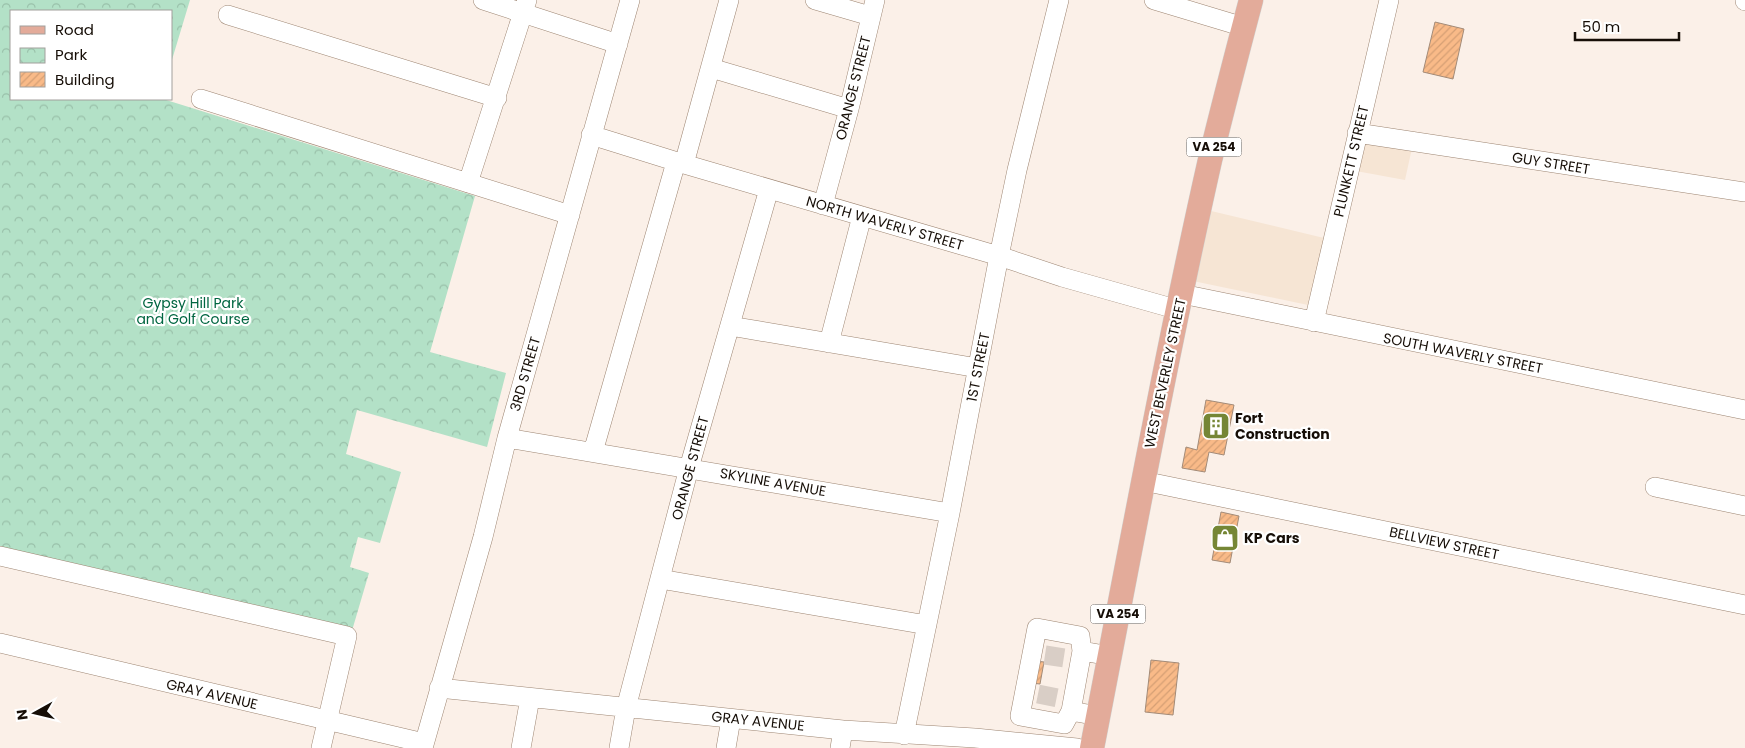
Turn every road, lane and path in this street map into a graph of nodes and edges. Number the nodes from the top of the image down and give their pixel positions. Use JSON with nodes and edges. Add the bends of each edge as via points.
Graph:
{"nodes":[{"id":1,"x":483,"y":0,"type":"edge"},
{"id":2,"x":630,"y":0,"type":"edge"},
{"id":3,"x":730,"y":0,"type":"edge"},
{"id":4,"x":815,"y":0,"type":"edge"},
{"id":5,"x":1059,"y":0,"type":"edge"},
{"id":6,"x":1154,"y":0,"type":"edge"},
{"id":7,"x":1251,"y":0,"type":"edge"},
{"id":8,"x":1389,"y":0,"type":"edge"},
{"id":9,"x":525,"y":6,"type":"edge"},
{"id":10,"x":872,"y":8,"type":"edge"},
{"id":11,"x":228,"y":15,"type":"dead end"},
{"id":12,"x":1244,"y":27,"type":"junction"},
{"id":13,"x":618,"y":44,"type":"junction"},
{"id":14,"x":711,"y":68,"type":"junction"},
{"id":15,"x":496,"y":98,"type":"junction"},
{"id":16,"x":201,"y":99,"type":"dead end"},
{"id":17,"x":849,"y":109,"type":"junction"},
{"id":18,"x":1358,"y":133,"type":"junction"},
{"id":19,"x":592,"y":134,"type":"junction"},
{"id":20,"x":680,"y":163,"type":"junction"},
{"id":21,"x":468,"y":183,"type":"junction"},
{"id":22,"x":769,"y":189,"type":"junction"},
{"id":23,"x":1745,"y":192,"type":"edge"},
{"id":24,"x":824,"y":205,"type":"junction"},
{"id":25,"x":570,"y":215,"type":"junction"},
{"id":26,"x":862,"y":216,"type":"junction"},
{"id":27,"x":999,"y":256,"type":"junction"},
{"id":28,"x":1180,"y":302,"type":"junction"},
{"id":29,"x":1314,"y":322,"type":"junction"},
{"id":30,"x":730,"y":326,"type":"junction"},
{"id":31,"x":828,"y":343,"type":"junction"},
{"id":32,"x":978,"y":368,"type":"junction"},
{"id":33,"x":1745,"y":410,"type":"edge"},
{"id":34,"x":507,"y":438,"type":"junction"},
{"id":35,"x":593,"y":452,"type":"junction"},
{"id":36,"x":689,"y":468,"type":"junction"},
{"id":37,"x":1143,"y":481,"type":"junction"},
{"id":38,"x":1655,"y":487,"type":"dead end"},
{"id":39,"x":1745,"y":506,"type":"edge"},
{"id":40,"x":950,"y":513,"type":"junction"},
{"id":41,"x":0,"y":556,"type":"edge"},
{"id":42,"x":660,"y":580,"type":"junction"},
{"id":43,"x":1745,"y":605,"type":"edge"},
{"id":44,"x":927,"y":625,"type":"junction"},
{"id":45,"x":0,"y":643,"type":"edge"},
{"id":46,"x":1110,"y":656,"type":"junction"},
{"id":47,"x":1078,"y":657,"type":"junction"},
{"id":48,"x":439,"y":688,"type":"junction"},
{"id":49,"x":530,"y":698,"type":"junction"},
{"id":50,"x":1069,"y":703,"type":"junction"},
{"id":51,"x":626,"y":708,"type":"junction"},
{"id":52,"x":1020,"y":716,"type":"junction"},
{"id":53,"x":1098,"y":716,"type":"junction"},
{"id":54,"x":731,"y":719,"type":"junction"},
{"id":55,"x":327,"y":721,"type":"junction"},
{"id":56,"x":904,"y":735,"type":"junction"},
{"id":57,"x":841,"y":739,"type":"edge"},
{"id":58,"x":949,"y":742,"type":"edge"},
{"id":59,"x":1016,"y":742,"type":"junction"},
{"id":60,"x":423,"y":746,"type":"edge"},
{"id":61,"x":321,"y":748,"type":"edge"},
{"id":62,"x":521,"y":748,"type":"edge"},
{"id":63,"x":620,"y":748,"type":"edge"},
{"id":64,"x":726,"y":748,"type":"edge"},
{"id":65,"x":1070,"y":748,"type":"edge"},
{"id":66,"x":1092,"y":748,"type":"edge"}],
"edges":[{"from":1,"to":9,"type":"street"},
{"from":2,"to":13,"type":"street","name":"3RD STREET"},
{"from":3,"to":14,"type":"street"},
{"from":4,"to":10,"type":"street"},
{"from":5,"to":27,"type":"street","name":"1ST STREET"},
{"from":6,"to":12,"type":"street"},
{"from":7,"to":12,"type":"main road","name":"WEST BEVERLEY STREET","number":"VA 254"},
{"from":8,"to":18,"type":"street","name":"PLUNKETT STREET"},
{"from":9,"to":13,"type":"street"},
{"from":9,"to":15,"type":"street"},
{"from":10,"to":17,"type":"street","name":"ORANGE STREET"},
{"from":11,"to":15,"type":"street"},
{"from":12,"to":28,"type":"main road","name":"WEST BEVERLEY STREET","number":"VA 254"},
{"from":13,"to":19,"type":"street","name":"3RD STREET"},
{"from":14,"to":17,"type":"street"},
{"from":14,"to":20,"type":"street"},
{"from":15,"to":21,"type":"street"},
{"from":16,"to":21,"type":"street"},
{"from":17,"to":24,"type":"street","name":"ORANGE STREET"},
{"from":18,"to":23,"type":"street","name":"GUY STREET"},
{"from":18,"to":29,"type":"street","name":"PLUNKETT STREET"},
{"from":19,"to":20,"type":"street","name":"NORTH WAVERLY STREET"},
{"from":19,"to":25,"type":"street","name":"3RD STREET"},
{"from":20,"to":22,"type":"street","name":"NORTH WAVERLY STREET"},
{"from":20,"to":35,"type":"street"},
{"from":21,"to":25,"type":"street"},
{"from":22,"to":24,"type":"street","name":"NORTH WAVERLY STREET"},
{"from":22,"to":30,"type":"street","name":"ORANGE STREET"},
{"from":24,"to":26,"type":"street","name":"NORTH WAVERLY STREET"},
{"from":25,"to":34,"type":"street","name":"3RD STREET"},
{"from":26,"to":27,"type":"street","name":"NORTH WAVERLY STREET"},
{"from":26,"to":31,"type":"street"},
{"from":27,"to":28,"type":"street","name":"NORTH WAVERLY STREET","via":[[1062,277]]},
{"from":27,"to":32,"type":"street","name":"1ST STREET"},
{"from":28,"to":29,"type":"street","name":"SOUTH WAVERLY STREET"},
{"from":28,"to":37,"type":"main road","name":"WEST BEVERLEY STREET","number":"VA 254"},
{"from":29,"to":33,"type":"street","name":"SOUTH WAVERLY STREET"},
{"from":30,"to":31,"type":"street"},
{"from":30,"to":36,"type":"street","name":"ORANGE STREET"},
{"from":31,"to":32,"type":"street"},
{"from":32,"to":40,"type":"street","name":"1ST STREET"},
{"from":34,"to":35,"type":"street","name":"SKYLINE AVENUE"},
{"from":34,"to":48,"type":"street","name":"3RD STREET"},
{"from":35,"to":36,"type":"street","name":"SKYLINE AVENUE"},
{"from":36,"to":40,"type":"street","name":"SKYLINE AVENUE"},
{"from":36,"to":42,"type":"street","name":"ORANGE STREET"},
{"from":37,"to":43,"type":"street","name":"BELLVIEW STREET"},
{"from":37,"to":46,"type":"main road","name":"WEST BEVERLEY STREET","number":"VA 254"},
{"from":38,"to":39,"type":"street"},
{"from":40,"to":44,"type":"street","name":"1ST STREET"},
{"from":41,"to":55,"type":"street","via":[[347,636]]},
{"from":42,"to":44,"type":"street"},
{"from":42,"to":51,"type":"street","name":"ORANGE STREET"},
{"from":44,"to":56,"type":"street","name":"1ST STREET"},
{"from":45,"to":55,"type":"street","name":"GRAY AVENUE"},
{"from":46,"to":47,"type":"street"},
{"from":46,"to":53,"type":"main road","name":"WEST BEVERLEY STREET","number":"VA 254"},
{"from":47,"to":50,"type":"street"},
{"from":47,"to":52,"type":"street","via":[[1080,636],[1037,628],[1039,653],[1031,692]]},
{"from":48,"to":49,"type":"street","name":"GRAY AVENUE"},
{"from":48,"to":60,"type":"street","name":"3RD STREET"},
{"from":49,"to":51,"type":"street","name":"GRAY AVENUE"},
{"from":49,"to":62,"type":"street"},
{"from":50,"to":52,"type":"street","via":[[1064,724]]},
{"from":50,"to":53,"type":"street"},
{"from":51,"to":54,"type":"street","name":"GRAY AVENUE"},
{"from":51,"to":63,"type":"street","name":"ORANGE STREET"},
{"from":52,"to":59,"type":"street"},
{"from":53,"to":66,"type":"main road","name":"WEST BEVERLEY STREET","number":"VA 254"},
{"from":54,"to":57,"type":"street","name":"GRAY AVENUE"},
{"from":54,"to":64,"type":"street"},
{"from":55,"to":60,"type":"street","name":"GRAY AVENUE"},
{"from":55,"to":61,"type":"street"},
{"from":56,"to":57,"type":"street","name":"GRAY AVENUE"},
{"from":56,"to":58,"type":"street","name":"GRAY AVENUE"},
{"from":58,"to":59,"type":"street","name":"GRAY AVENUE"},
{"from":59,"to":65,"type":"street","name":"GRAY AVENUE"}]}
